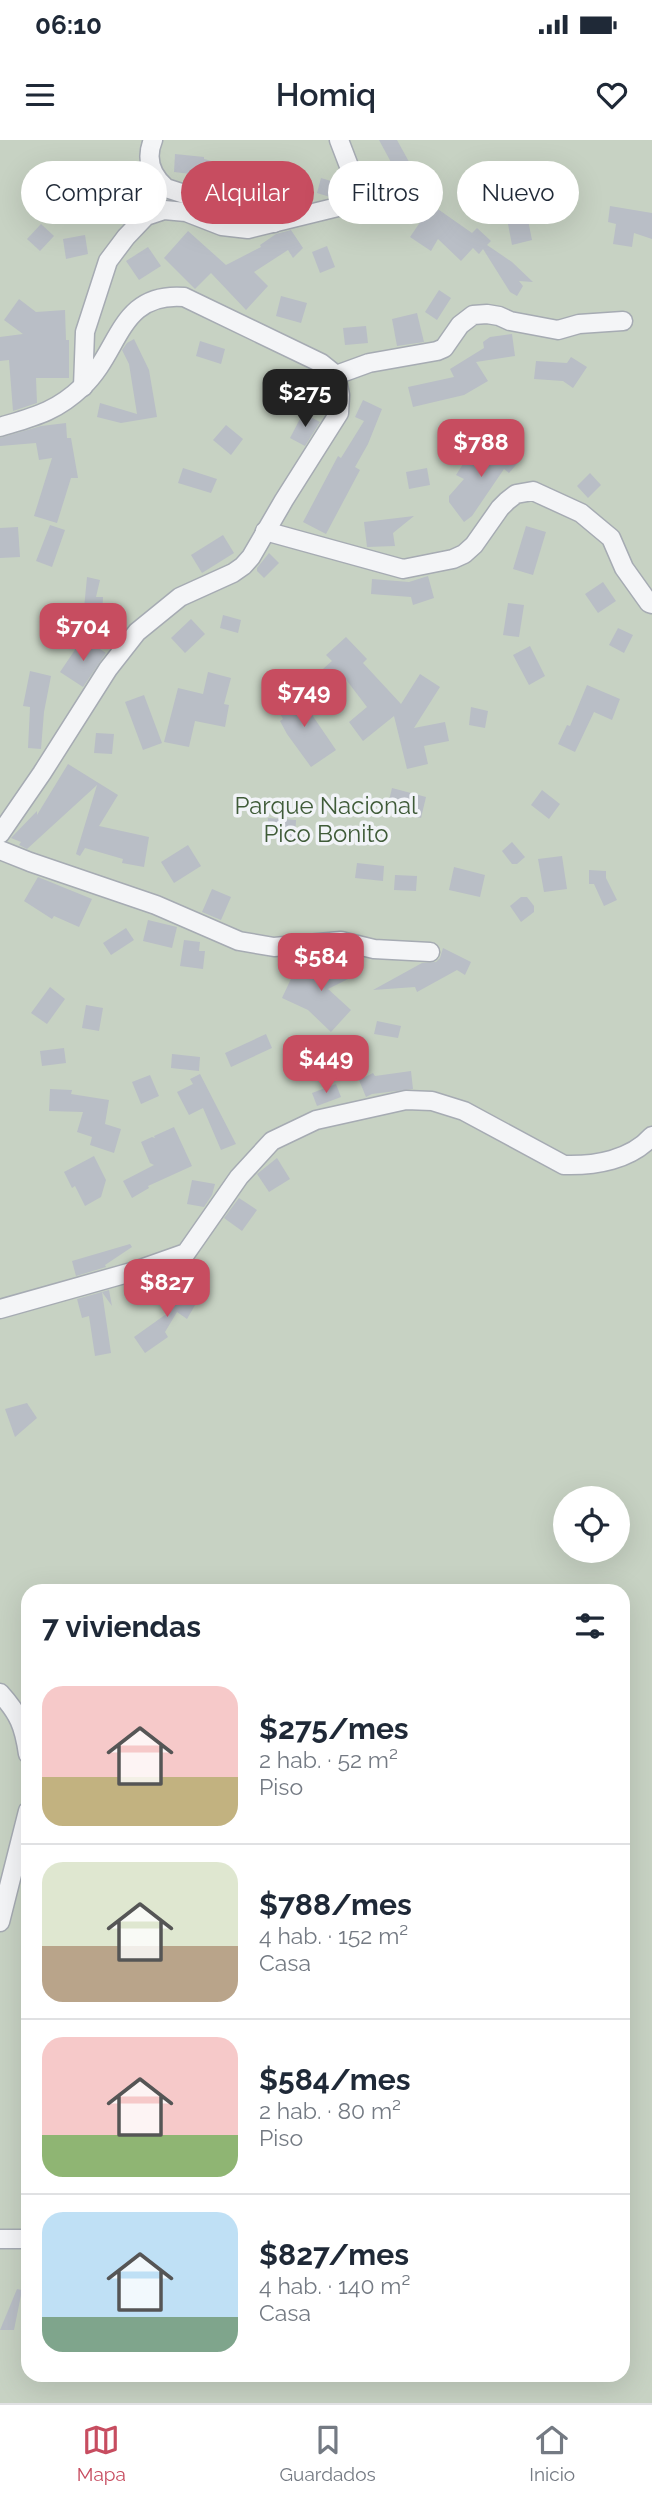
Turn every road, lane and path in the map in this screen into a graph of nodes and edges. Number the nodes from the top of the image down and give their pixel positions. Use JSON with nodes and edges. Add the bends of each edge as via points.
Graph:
{"nodes":[{"id":1,"x":153,"y":140,"type":"edge"},
{"id":2,"x":339,"y":140,"type":"edge"},
{"id":3,"x":181,"y":193,"type":"edge"},
{"id":4,"x":181,"y":211,"type":"edge"},
{"id":5,"x":314,"y":212,"type":"edge"},
{"id":6,"x":217,"y":224,"type":"edge"},
{"id":7,"x":270,"y":224,"type":"edge"},
{"id":8,"x":623,"y":321,"type":"dead end"},
{"id":9,"x":336,"y":375,"type":"junction"},
{"id":10,"x":83,"y":387,"type":"junction"},
{"id":11,"x":0,"y":428,"type":"edge"},
{"id":12,"x":265,"y":531,"type":"junction"},
{"id":13,"x":652,"y":604,"type":"edge"},
{"id":14,"x":0,"y":834,"type":"edge"},
{"id":15,"x":0,"y":850,"type":"edge"},
{"id":16,"x":430,"y":953,"type":"dead end"},
{"id":17,"x":652,"y":1136,"type":"edge"},
{"id":18,"x":0,"y":1309,"type":"edge"},
{"id":19,"x":0,"y":1693,"type":"edge"},
{"id":20,"x":21,"y":1724,"type":"edge"},
{"id":21,"x":21,"y":1839,"type":"edge"},
{"id":22,"x":0,"y":1922,"type":"edge"},
{"id":23,"x":0,"y":2239,"type":"edge"},
{"id":24,"x":21,"y":2239,"type":"edge"}],
"edges":[{"from":1,"to":3,"type":"street","via":[[150,164],[155,178]]},
{"from":2,"to":5,"type":"street","via":[[356,198]]},
{"from":4,"to":10,"type":"street","via":[[164,209],[146,216],[108,261],[85,332]]},
{"from":6,"to":7,"type":"street","via":[[248,229]]},
{"from":8,"to":9,"type":"street","via":[[558,330],[487,314],[473,316],[460,325],[444,348],[369,363]]},
{"from":9,"to":10,"type":"street","via":[[321,363],[184,297],[169,296],[155,298],[133,312]]},
{"from":9,"to":12,"type":"street","via":[[339,413]]},
{"from":10,"to":11,"type":"street","via":[[50,412]]},
{"from":12,"to":13,"type":"street","via":[[403,569],[464,554],[499,508],[516,494],[533,491],[581,513],[611,538],[624,568]]},
{"from":12,"to":14,"type":"street","via":[[243,566],[180,597],[137,632],[108,668]]},
{"from":15,"to":16,"type":"street","via":[[156,905],[239,941],[274,947],[341,941]]},
{"from":17,"to":18,"type":"street","via":[[622,1157],[582,1166],[564,1165],[464,1111],[432,1101],[405,1100],[316,1120],[272,1141],[239,1177],[186,1253]]},
{"from":19,"to":20,"type":"street"},
{"from":21,"to":22,"type":"street"},
{"from":23,"to":24,"type":"street"}]}
